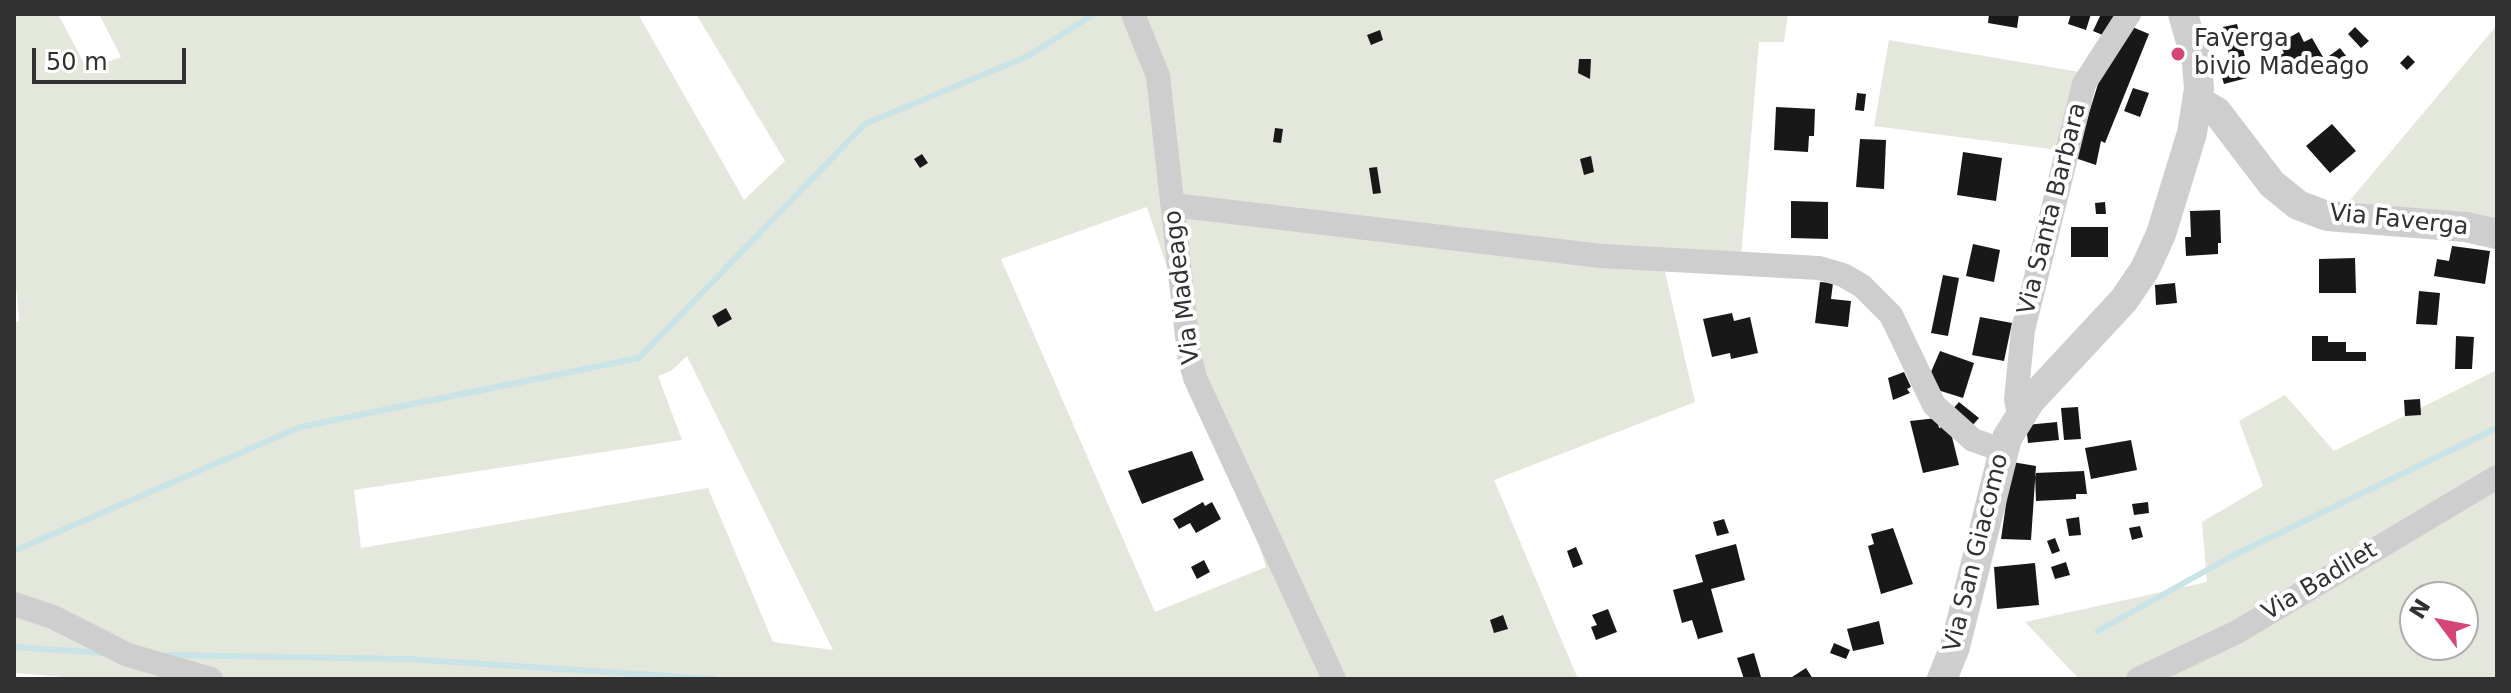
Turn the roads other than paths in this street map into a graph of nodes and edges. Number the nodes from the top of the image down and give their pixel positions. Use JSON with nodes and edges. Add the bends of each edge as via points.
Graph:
{"nodes":[{"id":1,"x":1133,"y":14,"type":"edge"},
{"id":2,"x":2129,"y":14,"type":"edge"},
{"id":3,"x":2183,"y":14,"type":"edge"},
{"id":4,"x":2198,"y":101,"type":"junction"},
{"id":5,"x":1173,"y":205,"type":"junction"},
{"id":6,"x":2497,"y":234,"type":"edge"},
{"id":7,"x":2019,"y":416,"type":"junction"},
{"id":8,"x":2002,"y":450,"type":"junction"},
{"id":9,"x":2497,"y":477,"type":"edge"},
{"id":10,"x":14,"y":604,"type":"edge"},
{"id":11,"x":211,"y":679,"type":"edge"},
{"id":12,"x":1334,"y":679,"type":"edge"},
{"id":13,"x":1942,"y":679,"type":"edge"},
{"id":14,"x":2138,"y":679,"type":"edge"}],
"edges":[{"from":1,"to":5,"type":"street","name":"Via Madeago","via":[[1158,76]]},
{"from":2,"to":7,"type":"street","name":"Via Santa Barbara","via":[[2084,84],[2023,330]]},
{"from":3,"to":4,"type":"street","via":[[2197,63]]},
{"from":4,"to":6,"type":"street","name":"Via Faverga","via":[[2217,112],[2272,184],[2315,213]]},
{"from":4,"to":7,"type":"street","name":"Via San Giacomo","via":[[2161,234],[2145,269],[2124,300]]},
{"from":5,"to":8,"type":"street","via":[[1601,256],[1819,268],[1843,275],[1891,315],[1934,405],[1973,440]]},
{"from":5,"to":12,"type":"street","name":"Via Madeago","via":[[1195,378]]},
{"from":7,"to":8,"type":"street","name":"Via San Giacomo"},
{"from":8,"to":13,"type":"street","name":"Via San Giacomo","via":[[1955,647]]},
{"from":9,"to":14,"type":"street","name":"Via Badilet","via":[[2237,632]]},
{"from":10,"to":11,"type":"street","via":[[53,617],[128,655]]}]}
